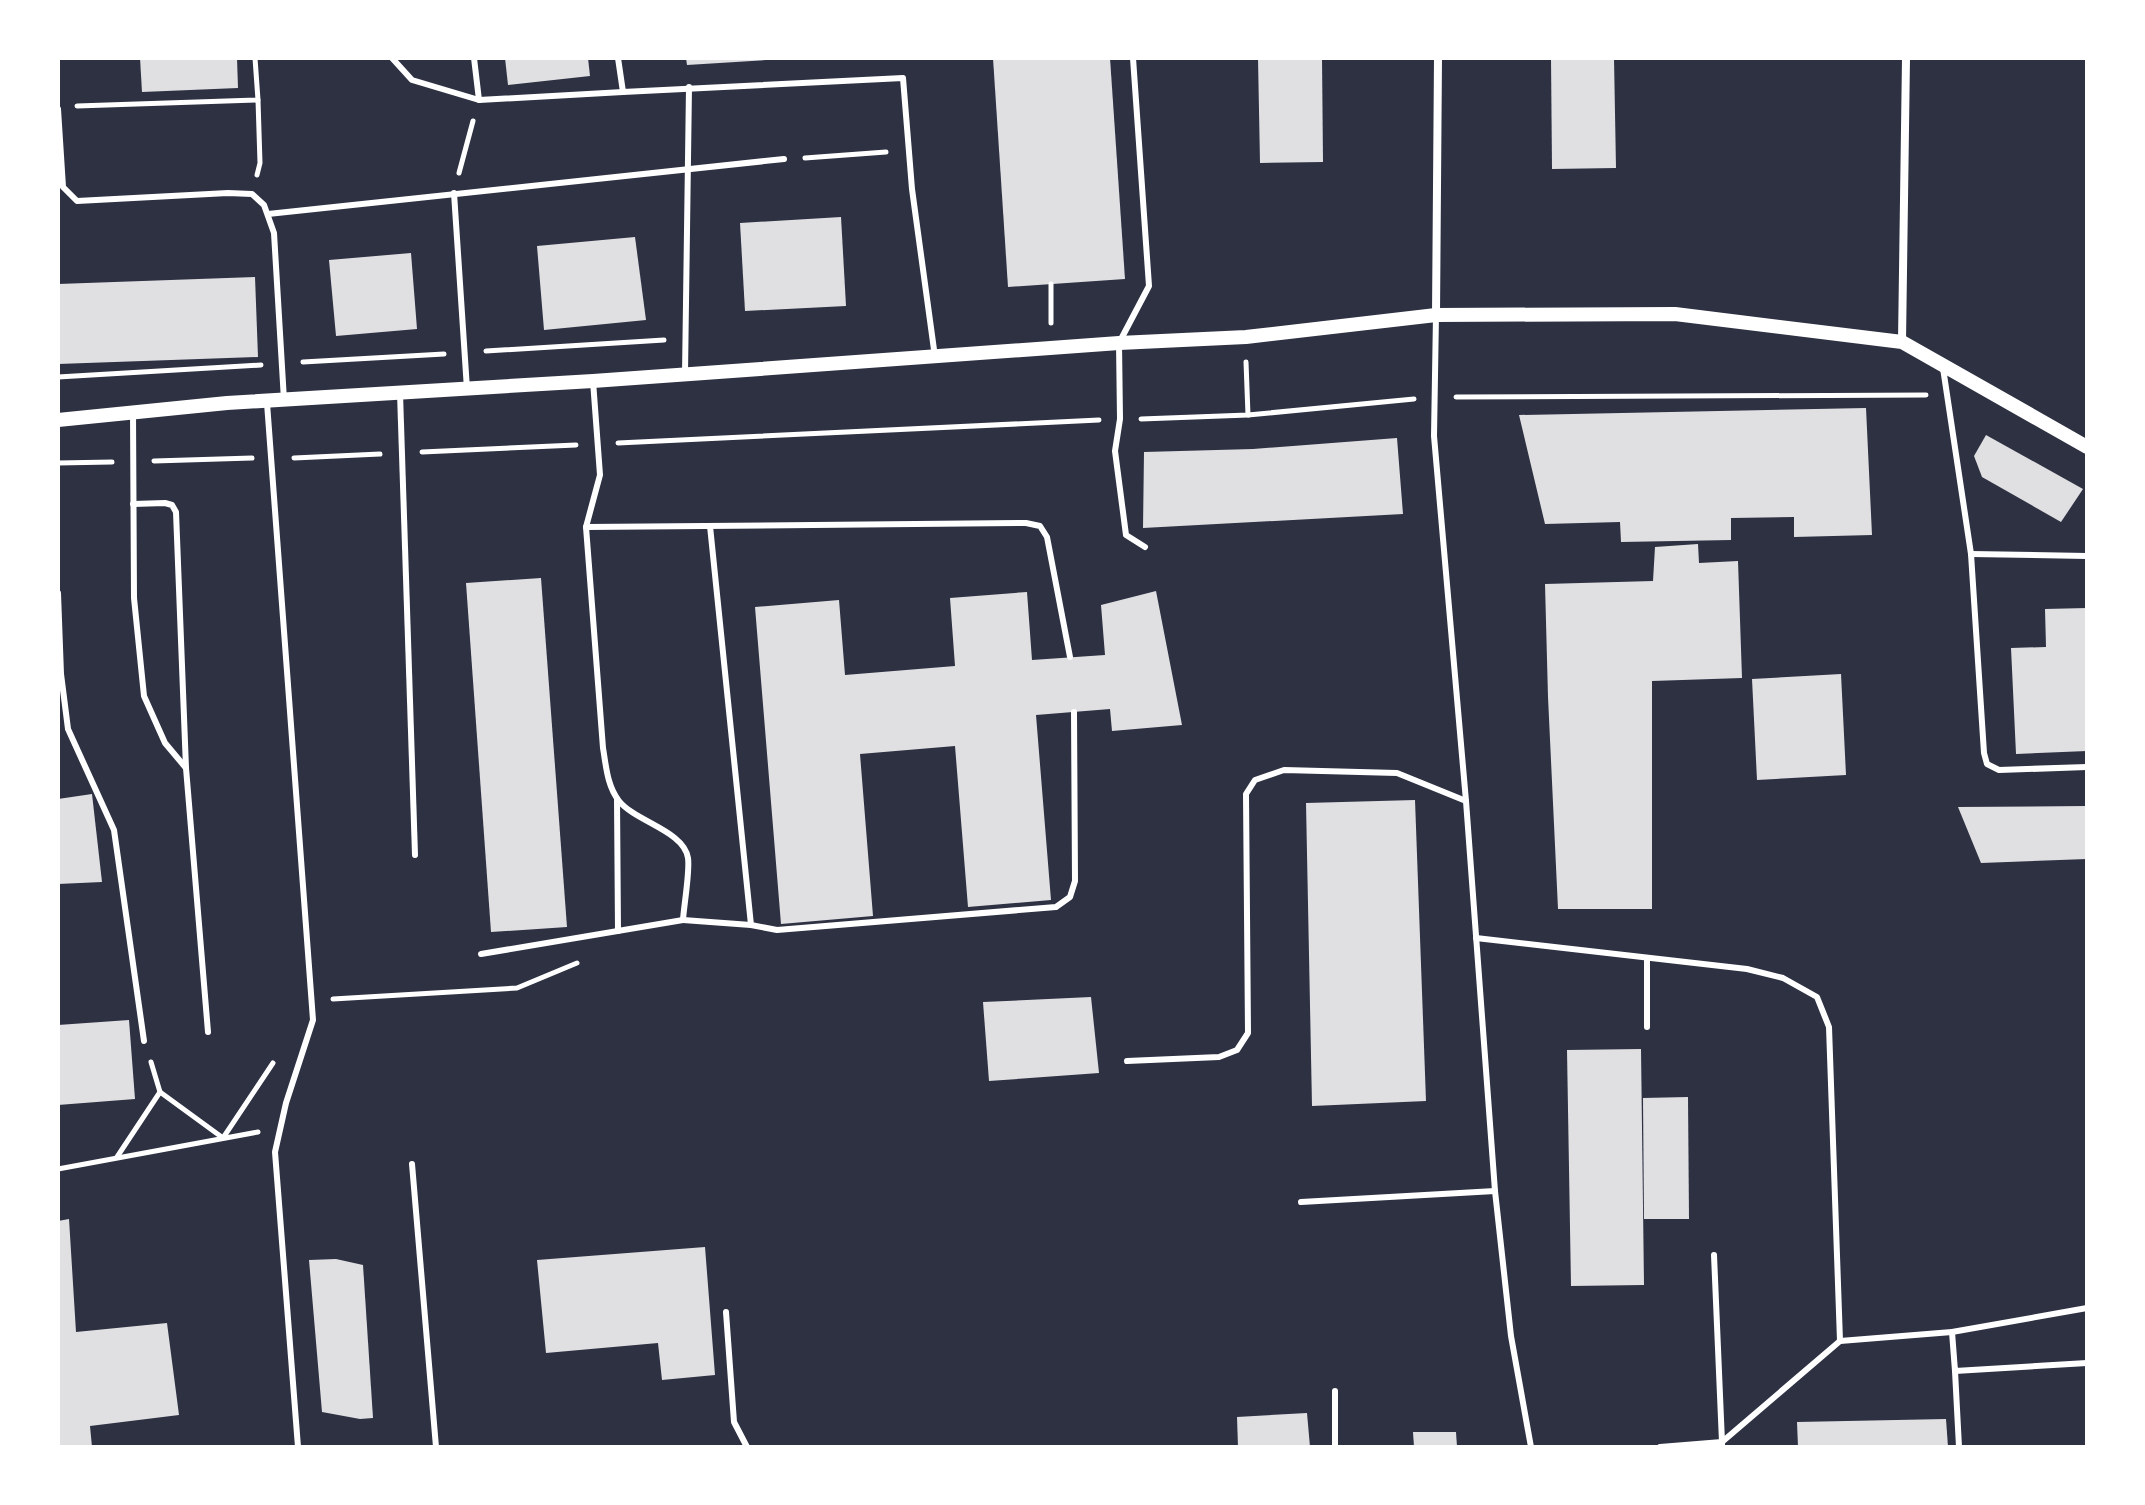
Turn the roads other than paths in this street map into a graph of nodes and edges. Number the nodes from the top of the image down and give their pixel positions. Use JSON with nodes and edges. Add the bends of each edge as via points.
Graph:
{"nodes":[{"id":1,"x":392,"y":58,"type":"edge"},
{"id":2,"x":474,"y":58,"type":"edge"},
{"id":3,"x":618,"y":58,"type":"edge"},
{"id":4,"x":1133,"y":58,"type":"edge"},
{"id":5,"x":1438,"y":58,"type":"edge"},
{"id":6,"x":1906,"y":58,"type":"edge"},
{"id":7,"x":689,"y":87,"type":"junction"},
{"id":8,"x":623,"y":92,"type":"junction"},
{"id":9,"x":479,"y":100,"type":"junction"},
{"id":10,"x":58,"y":109,"type":"edge"},
{"id":11,"x":784,"y":159,"type":"road end"},
{"id":12,"x":689,"y":168,"type":"junction"},
{"id":13,"x":454,"y":193,"type":"junction"},
{"id":14,"x":268,"y":214,"type":"junction"},
{"id":15,"x":1436,"y":315,"type":"junction"},
{"id":16,"x":1902,"y":342,"type":"junction"},
{"id":17,"x":1119,"y":343,"type":"junction"},
{"id":18,"x":935,"y":357,"type":"junction"},
{"id":19,"x":1942,"y":365,"type":"junction"},
{"id":20,"x":685,"y":374,"type":"junction"},
{"id":21,"x":593,"y":381,"type":"junction"},
{"id":22,"x":467,"y":389,"type":"junction"},
{"id":23,"x":400,"y":393,"type":"junction"},
{"id":24,"x":284,"y":400,"type":"junction"},
{"id":25,"x":267,"y":401,"type":"junction"},
{"id":26,"x":133,"y":412,"type":"junction"},
{"id":27,"x":58,"y":420,"type":"edge"},
{"id":28,"x":2087,"y":447,"type":"edge"},
{"id":29,"x":133,"y":504,"type":"junction"},
{"id":30,"x":710,"y":526,"type":"junction"},
{"id":31,"x":586,"y":527,"type":"junction"},
{"id":32,"x":1145,"y":547,"type":"dead end"},
{"id":33,"x":1971,"y":554,"type":"junction"},
{"id":34,"x":2087,"y":556,"type":"edge"},
{"id":35,"x":58,"y":593,"type":"edge"},
{"id":36,"x":1070,"y":657,"type":"dead end"},
{"id":37,"x":1074,"y":712,"type":"dead end"},
{"id":38,"x":2087,"y":767,"type":"edge"},
{"id":39,"x":186,"y":768,"type":"junction"},
{"id":40,"x":617,"y":799,"type":"junction"},
{"id":41,"x":1466,"y":801,"type":"junction"},
{"id":42,"x":415,"y":855,"type":"dead end"},
{"id":43,"x":683,"y":920,"type":"junction"},
{"id":44,"x":751,"y":925,"type":"junction"},
{"id":45,"x":618,"y":931,"type":"junction"},
{"id":46,"x":1476,"y":938,"type":"junction"},
{"id":47,"x":481,"y":954,"type":"dead end"},
{"id":48,"x":1647,"y":958,"type":"junction"},
{"id":49,"x":1647,"y":1027,"type":"dead end"},
{"id":50,"x":208,"y":1032,"type":"dead end"},
{"id":51,"x":144,"y":1041,"type":"road end"},
{"id":52,"x":1127,"y":1061,"type":"dead end"},
{"id":53,"x":412,"y":1164,"type":"dead end"},
{"id":54,"x":1495,"y":1191,"type":"junction"},
{"id":55,"x":1301,"y":1202,"type":"dead end"},
{"id":56,"x":1714,"y":1255,"type":"dead end"},
{"id":57,"x":2087,"y":1308,"type":"edge"},
{"id":58,"x":726,"y":1312,"type":"dead end"},
{"id":59,"x":1952,"y":1332,"type":"junction"},
{"id":60,"x":1840,"y":1341,"type":"junction"},
{"id":61,"x":2087,"y":1363,"type":"edge"},
{"id":62,"x":1955,"y":1371,"type":"junction"},
{"id":63,"x":1335,"y":1391,"type":"dead end"},
{"id":64,"x":1722,"y":1445,"type":"edge"},
{"id":65,"x":298,"y":1447,"type":"edge"},
{"id":66,"x":436,"y":1447,"type":"edge"},
{"id":67,"x":747,"y":1447,"type":"edge"},
{"id":68,"x":1335,"y":1447,"type":"edge"},
{"id":69,"x":1531,"y":1447,"type":"edge"},
{"id":70,"x":1660,"y":1447,"type":"edge"},
{"id":71,"x":1959,"y":1447,"type":"edge"}],
"edges":[{"from":1,"to":9,"type":"lane","via":[[412,80]]},
{"from":2,"to":9,"type":"lane"},
{"from":3,"to":8,"type":"lane"},
{"from":4,"to":17,"type":"lane","via":[[1149,286]]},
{"from":5,"to":15,"type":"street"},
{"from":6,"to":16,"type":"street"},
{"from":7,"to":8,"type":"lane"},
{"from":7,"to":12,"type":"lane"},
{"from":7,"to":18,"type":"lane","via":[[903,78]]},
{"from":8,"to":9,"type":"lane"},
{"from":10,"to":14,"type":"lane","via":[[63,187],[77,201],[252,194]]},
{"from":11,"to":12,"type":"lane"},
{"from":12,"to":13,"type":"lane"},
{"from":12,"to":20,"type":"lane"},
{"from":13,"to":14,"type":"lane"},
{"from":13,"to":22,"type":"lane"},
{"from":14,"to":24,"type":"lane","via":[[274,233]]},
{"from":15,"to":16,"type":"street","via":[[1675,314]]},
{"from":15,"to":17,"type":"street","via":[[1246,337]]},
{"from":15,"to":41,"type":"lane","via":[[1434,436]]},
{"from":16,"to":19,"type":"street"},
{"from":17,"to":18,"type":"street"},
{"from":17,"to":32,"type":"lane","via":[[1115,451],[1126,535]]},
{"from":18,"to":20,"type":"street"},
{"from":19,"to":28,"type":"street"},
{"from":19,"to":33,"type":"lane"},
{"from":20,"to":21,"type":"street"},
{"from":21,"to":22,"type":"street"},
{"from":21,"to":31,"type":"lane","via":[[600,475]]},
{"from":22,"to":23,"type":"street"},
{"from":23,"to":24,"type":"street"},
{"from":23,"to":42,"type":"lane"},
{"from":24,"to":25,"type":"street"},
{"from":25,"to":26,"type":"street"},
{"from":25,"to":65,"type":"lane","via":[[313,1020],[275,1152]]},
{"from":26,"to":27,"type":"street"},
{"from":26,"to":29,"type":"lane"},
{"from":29,"to":39,"type":"lane","via":[[134,598],[144,696],[165,743]]},
{"from":29,"to":39,"type":"lane","via":[[165,503],[176,512]]},
{"from":30,"to":31,"type":"lane"},
{"from":30,"to":36,"type":"lane","via":[[1040,526],[1047,537]]},
{"from":30,"to":44,"type":"lane"},
{"from":31,"to":40,"type":"lane","via":[[603,748]]},
{"from":33,"to":34,"type":"lane"},
{"from":33,"to":38,"type":"lane","via":[[1987,764],[1999,770]]},
{"from":35,"to":51,"type":"lane","via":[[68,729],[114,830]]},
{"from":37,"to":44,"type":"lane","via":[[1075,881],[1070,897],[1056,907],[777,930]]},
{"from":39,"to":50,"type":"lane"},
{"from":40,"to":43,"type":"lane","via":[[679,840],[688,858]]},
{"from":40,"to":45,"type":"lane"},
{"from":41,"to":46,"type":"lane"},
{"from":41,"to":52,"type":"lane","via":[[1397,773],[1284,770],[1255,780],[1246,794],[1248,1033],[1237,1050],[1219,1057]]},
{"from":43,"to":44,"type":"lane"},
{"from":43,"to":45,"type":"lane"},
{"from":45,"to":47,"type":"lane"},
{"from":46,"to":48,"type":"lane"},
{"from":46,"to":54,"type":"lane"},
{"from":48,"to":49,"type":"lane"},
{"from":48,"to":60,"type":"lane","via":[[1747,969],[1783,978],[1817,997],[1829,1027]]},
{"from":53,"to":66,"type":"lane"},
{"from":54,"to":55,"type":"lane"},
{"from":54,"to":69,"type":"lane","via":[[1511,1336]]},
{"from":56,"to":64,"type":"lane"},
{"from":57,"to":59,"type":"lane"},
{"from":58,"to":67,"type":"lane","via":[[734,1422]]},
{"from":59,"to":60,"type":"lane"},
{"from":59,"to":62,"type":"lane"},
{"from":60,"to":64,"type":"lane"},
{"from":61,"to":62,"type":"lane"},
{"from":62,"to":71,"type":"lane"},
{"from":63,"to":68,"type":"lane"},
{"from":64,"to":70,"type":"lane"}]}
